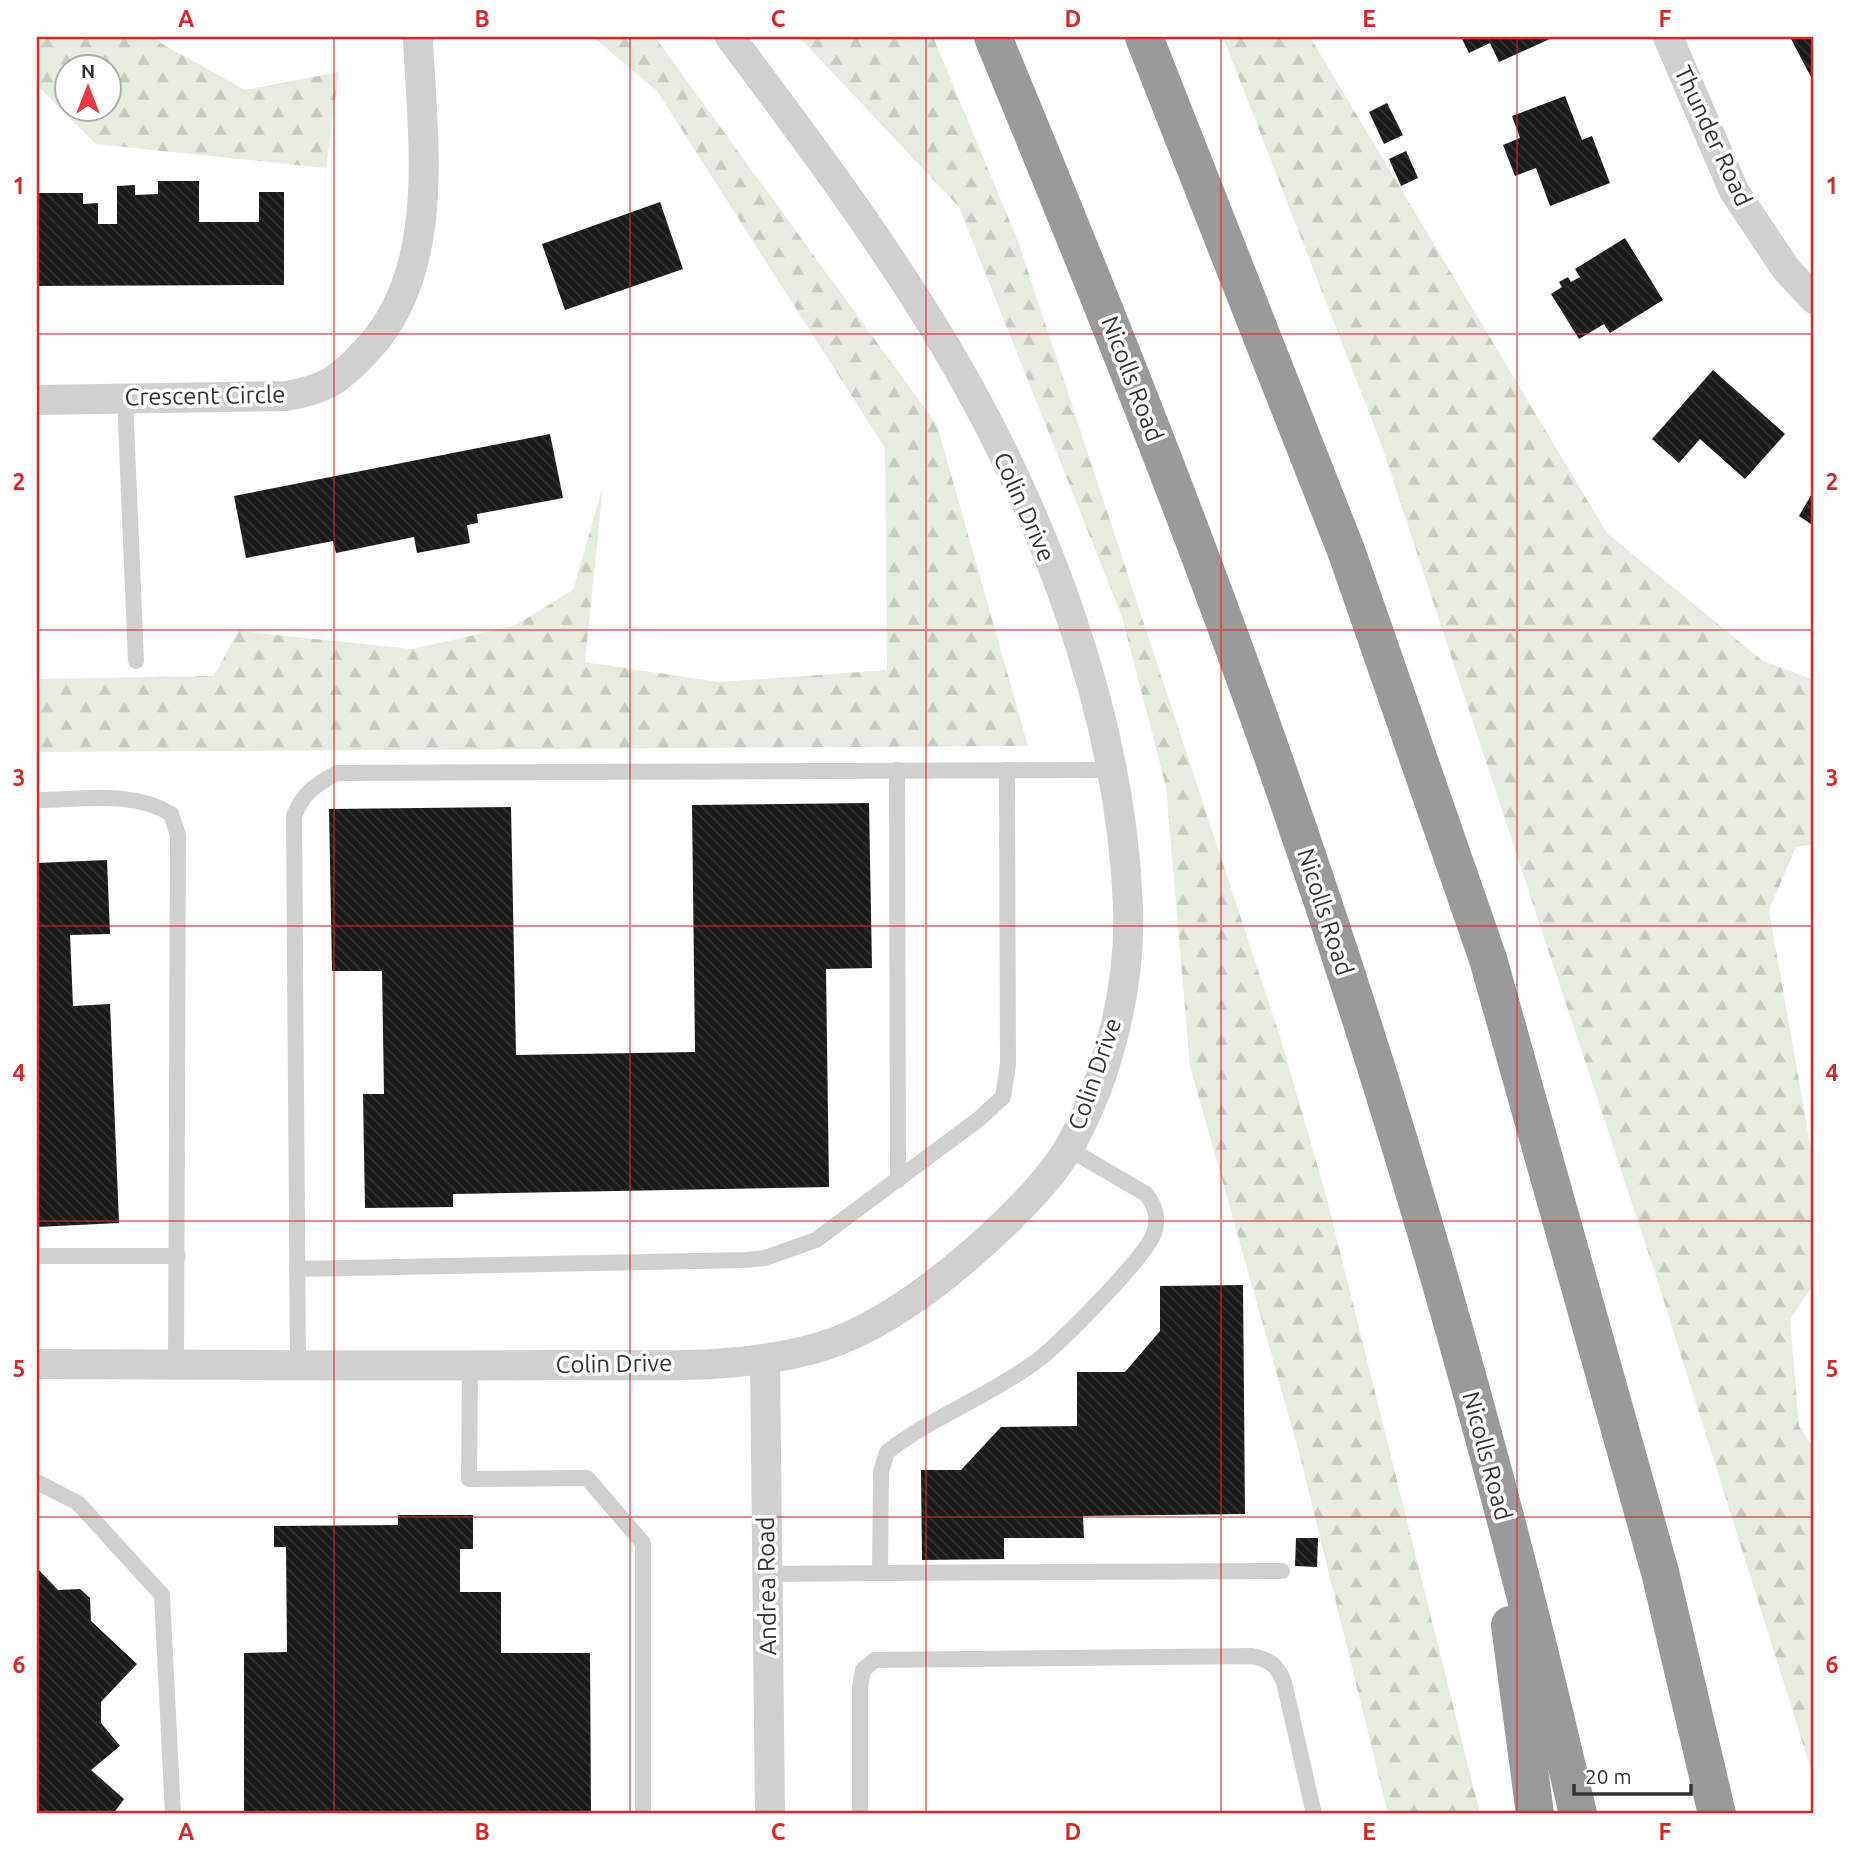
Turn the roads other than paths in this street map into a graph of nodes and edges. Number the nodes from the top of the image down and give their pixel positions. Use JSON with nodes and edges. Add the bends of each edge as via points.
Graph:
{"nodes":[{"id":1,"x":418,"y":37,"type":"edge"},
{"id":2,"x":730,"y":37,"type":"edge"},
{"id":3,"x":993,"y":37,"type":"edge"},
{"id":4,"x":1144,"y":37,"type":"edge"},
{"id":5,"x":1668,"y":37,"type":"edge"},
{"id":6,"x":1814,"y":299,"type":"edge"},
{"id":7,"x":125,"y":399,"type":"junction"},
{"id":8,"x":37,"y":400,"type":"edge"},
{"id":9,"x":136,"y":661,"type":"dead end"},
{"id":10,"x":897,"y":770,"type":"junction"},
{"id":11,"x":1007,"y":770,"type":"junction"},
{"id":12,"x":1111,"y":770,"type":"junction"},
{"id":13,"x":37,"y":800,"type":"edge"},
{"id":14,"x":1069,"y":1149,"type":"junction"},
{"id":15,"x":898,"y":1180,"type":"junction"},
{"id":16,"x":37,"y":1256,"type":"edge"},
{"id":17,"x":178,"y":1256,"type":"junction"},
{"id":18,"x":297,"y":1269,"type":"junction"},
{"id":19,"x":765,"y":1359,"type":"junction"},
{"id":20,"x":37,"y":1364,"type":"edge"},
{"id":21,"x":176,"y":1364,"type":"junction"},
{"id":22,"x":298,"y":1365,"type":"junction"},
{"id":23,"x":470,"y":1366,"type":"junction"},
{"id":24,"x":1492,"y":1470,"type":"junction"},
{"id":25,"x":37,"y":1482,"type":"edge"},
{"id":26,"x":1282,"y":1571,"type":"dead end"},
{"id":27,"x":880,"y":1573,"type":"junction"},
{"id":28,"x":766,"y":1574,"type":"junction"},
{"id":29,"x":1716,"y":1803,"type":"edge"},
{"id":30,"x":173,"y":1814,"type":"edge"},
{"id":31,"x":643,"y":1814,"type":"edge"},
{"id":32,"x":769,"y":1814,"type":"edge"},
{"id":33,"x":860,"y":1814,"type":"edge"},
{"id":34,"x":1314,"y":1814,"type":"edge"},
{"id":35,"x":1535,"y":1814,"type":"edge"},
{"id":36,"x":1578,"y":1814,"type":"edge"}],
"edges":[{"from":1,"to":7,"type":"street","name":"Crescent Circle","via":[[423,179],[419,225],[410,281],[383,334],[341,378],[311,392]]},
{"from":2,"to":12,"type":"street","name":"Colin Drive","via":[[836,178],[947,348],[1038,530],[1078,641]]},
{"from":3,"to":24,"type":"highway","name":"Nicolls Road","via":[[1165,463],[1287,799],[1375,1068]]},
{"from":4,"to":29,"type":"highway","via":[[1348,553],[1488,959],[1660,1572]]},
{"from":5,"to":6,"type":"street","name":"Thunder Road","via":[[1734,191],[1786,269]]},
{"from":7,"to":8,"type":"street","name":"Crescent Circle"},
{"from":7,"to":9,"type":"lane"},
{"from":10,"to":11,"type":"lane"},
{"from":10,"to":15,"type":"lane"},
{"from":10,"to":18,"type":"lane","via":[[337,773],[313,786],[294,816]]},
{"from":11,"to":12,"type":"lane"},
{"from":11,"to":15,"type":"lane","via":[[1008,1082],[1003,1097],[979,1119]]},
{"from":12,"to":14,"type":"street","name":"Colin Drive","via":[[1128,912],[1124,977],[1106,1055]]},
{"from":13,"to":17,"type":"lane","via":[[154,803],[171,814],[178,835]]},
{"from":14,"to":19,"type":"street","name":"Colin Drive","via":[[1025,1204],[974,1253],[918,1295],[869,1326],[823,1346]]},
{"from":14,"to":27,"type":"lane","via":[[1146,1194],[1157,1220],[1153,1236],[1068,1333],[1035,1362],[887,1452],[881,1472]]},
{"from":15,"to":18,"type":"lane","via":[[816,1240],[765,1258]]},
{"from":16,"to":17,"type":"lane"},
{"from":17,"to":21,"type":"lane"},
{"from":18,"to":22,"type":"lane"},
{"from":19,"to":23,"type":"street","name":"Colin Drive"},
{"from":19,"to":28,"type":"street","name":"Andrea Road"},
{"from":20,"to":21,"type":"street","name":"Colin Drive"},
{"from":21,"to":22,"type":"street","name":"Colin Drive"},
{"from":22,"to":23,"type":"street","name":"Colin Drive"},
{"from":23,"to":31,"type":"lane","via":[[469,1479],[587,1478],[643,1543]]},
{"from":24,"to":35,"type":"highway"},
{"from":24,"to":36,"type":"highway","name":"Nicolls Road"},
{"from":25,"to":30,"type":"lane","via":[[78,1503],[162,1595]]},
{"from":26,"to":27,"type":"lane"},
{"from":27,"to":28,"type":"lane"},
{"from":28,"to":32,"type":"street","name":"Andrea Road"},
{"from":33,"to":34,"type":"lane","via":[[860,1687],[863,1670],[875,1660],[1252,1656],[1278,1668],[1284,1682]]}]}
